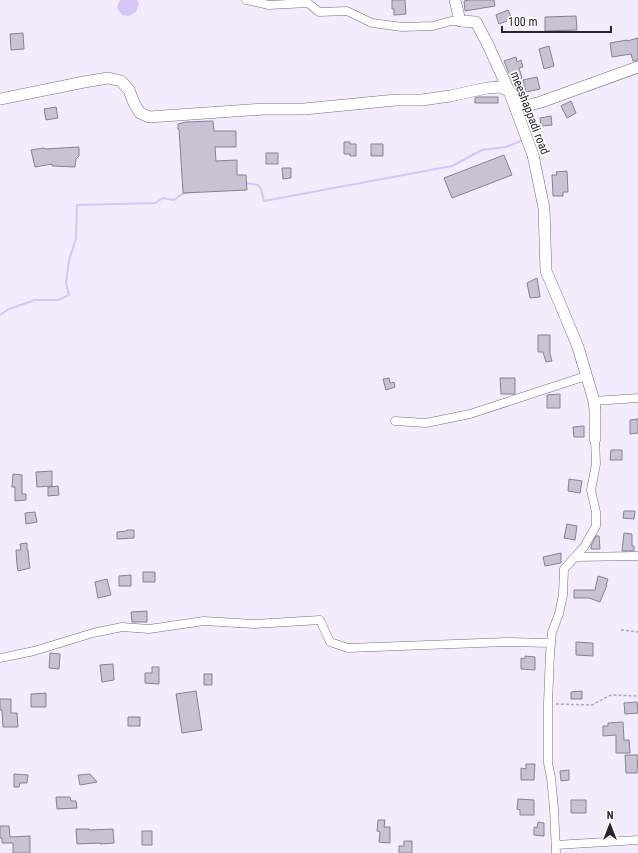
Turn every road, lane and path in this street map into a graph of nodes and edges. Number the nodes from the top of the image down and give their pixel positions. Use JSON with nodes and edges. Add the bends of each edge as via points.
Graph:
{"nodes":[{"id":1,"x":246,"y":0,"type":"edge"},
{"id":2,"x":455,"y":0,"type":"edge"},
{"id":3,"x":460,"y":21,"type":"junction"},
{"id":4,"x":638,"y":67,"type":"edge"},
{"id":5,"x":509,"y":91,"type":"junction"},
{"id":6,"x":0,"y":99,"type":"edge"},
{"id":7,"x":586,"y":376,"type":"junction"},
{"id":8,"x":638,"y":398,"type":"edge"},
{"id":9,"x":594,"y":401,"type":"junction"},
{"id":10,"x":394,"y":421,"type":"dead end"},
{"id":11,"x":595,"y":439,"type":"joint"},
{"id":12,"x":638,"y":556,"type":"edge"},
{"id":13,"x":576,"y":557,"type":"junction"},
{"id":14,"x":622,"y":630,"type":"dead end"},
{"id":15,"x":638,"y":632,"type":"edge"},
{"id":16,"x":551,"y":643,"type":"junction"},
{"id":17,"x":0,"y":658,"type":"edge"},
{"id":18,"x":638,"y":696,"type":"edge"},
{"id":19,"x":548,"y":703,"type":"junction"},
{"id":20,"x":638,"y":840,"type":"edge"},
{"id":21,"x":556,"y":849,"type":"edge"}],
"edges":[{"from":1,"to":3,"type":"street","via":[[269,6],[308,3],[319,12],[346,11],[372,23],[402,27],[433,26]]},
{"from":2,"to":3,"type":"main road"},
{"from":3,"to":5,"type":"main road","name":"meeshappadi road","via":[[476,22]]},
{"from":4,"to":5,"type":"main road","via":[[526,106]]},
{"from":5,"to":6,"type":"main road","via":[[500,87],[422,100],[149,117],[140,113],[129,90],[121,81],[108,78]]},
{"from":5,"to":7,"type":"main road","name":"meeshappadi road","via":[[533,155],[544,208],[546,271],[578,347]]},
{"from":7,"to":9,"type":"main road","name":"meeshappadi road"},
{"from":7,"to":10,"type":"street","via":[[470,414],[426,423]]},
{"from":8,"to":9,"type":"street"},
{"from":9,"to":11,"type":"main road","name":"meeshappadi road"},
{"from":11,"to":13,"type":"street","via":[[596,464],[591,490],[596,526]]},
{"from":12,"to":13,"type":"street"},
{"from":13,"to":16,"type":"street","via":[[564,570],[563,595]]},
{"from":14,"to":15,"type":"path"},
{"from":16,"to":17,"type":"street","via":[[507,642],[348,648],[330,642],[320,620],[254,624],[204,621],[149,629],[122,627]]},
{"from":16,"to":19,"type":"street"},
{"from":18,"to":19,"type":"path","via":[[611,695],[592,704]]},
{"from":19,"to":21,"type":"street","via":[[548,763]]},
{"from":20,"to":21,"type":"street"}]}
